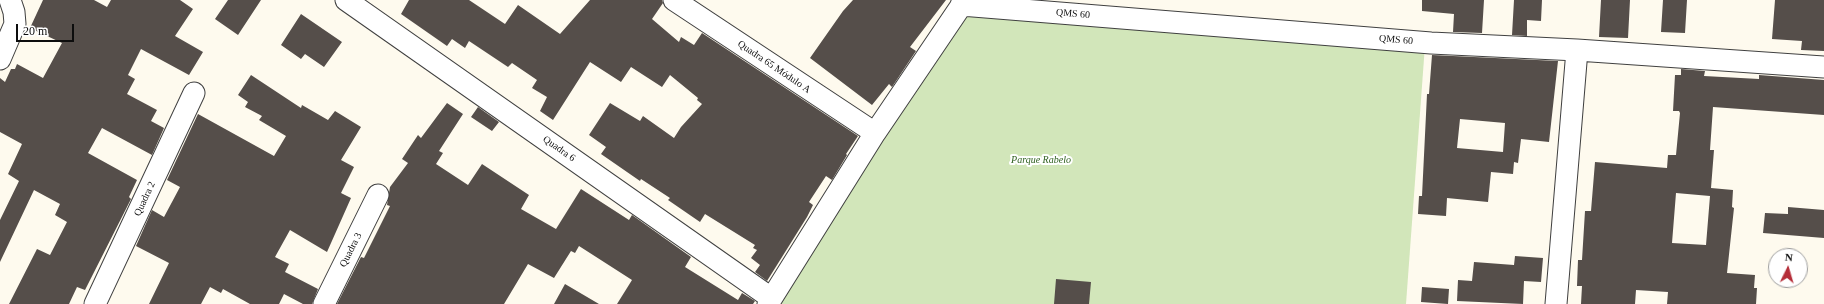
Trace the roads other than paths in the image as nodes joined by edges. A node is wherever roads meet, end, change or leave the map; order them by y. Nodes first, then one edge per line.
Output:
1 (10, 0) edge
2 (346, 0) edge
3 (674, 0) edge
4 (963, 3) edge
5 (1577, 50) junction
6 (0, 59) edge
7 (1824, 67) edge
8 (194, 93) dead end
9 (875, 133) junction
10 (378, 195) dead end
11 (770, 301) edge
12 (95, 304) edge
13 (324, 304) edge
14 (1556, 304) edge

1 - 6 street
2 - 11 street, Quadra 6
3 - 9 street, Quadra 65 Módulo A
4 - 5 street, QMS 60
4 - 9 street
5 - 7 street, QMS 60
5 - 14 street
8 - 12 street, Quadra 2
9 - 11 street
10 - 13 street, Quadra 3

